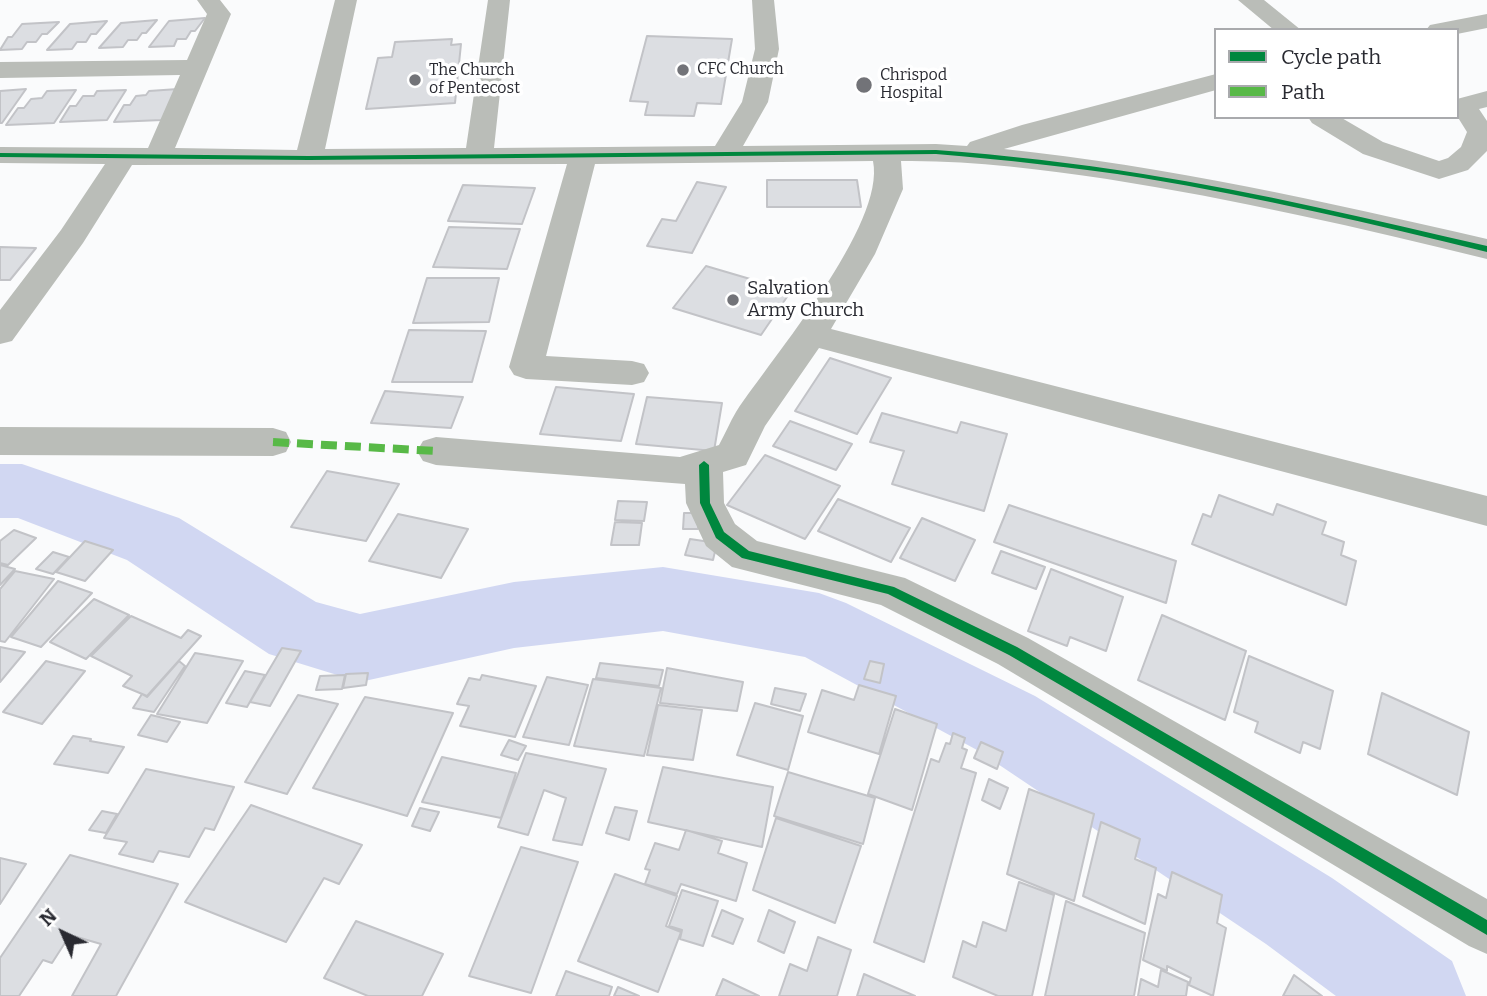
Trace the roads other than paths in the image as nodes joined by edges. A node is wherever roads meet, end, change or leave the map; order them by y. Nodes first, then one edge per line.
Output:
1 (208, 0) edge
2 (345, 0) edge
3 (499, 0) edge
4 (763, 0) edge
5 (1249, 0) edge
6 (1487, 21) edge
7 (1286, 28) edge
8 (1449, 28) edge
9 (196, 68) junction
10 (0, 70) edge
11 (1214, 83) edge
12 (1487, 99) edge
13 (1324, 119) edge
14 (724, 154) junction
15 (886, 154) junction
16 (962, 154) junction
17 (10, 155) edge
18 (583, 155) junction
19 (124, 156) junction
20 (479, 156) junction
21 (158, 157) junction
22 (309, 158) junction
23 (0, 176) edge
24 (1487, 249) edge
25 (0, 333) edge
26 (811, 335) junction
27 (632, 373) dead end
28 (0, 441) edge
29 (273, 442) dead end
30 (436, 451) dead end
31 (704, 465) junction
32 (1487, 511) edge
33 (1487, 928) edge

1 - 9 street
2 - 22 street
3 - 20 street
4 - 14 street
5 - 7 street
6 - 8 street
9 - 10 street
9 - 21 street
11 - 16 street
12 - 13 street
14 - 15 street
14 - 18 street
15 - 16 street
15 - 26 street
16 - 24 street
17 - 19 street
17 - 23 street
18 - 20 street
18 - 27 street
19 - 21 street
19 - 25 street
20 - 22 street
21 - 22 street
26 - 31 street
26 - 32 street
28 - 29 street
30 - 31 street
31 - 33 street

